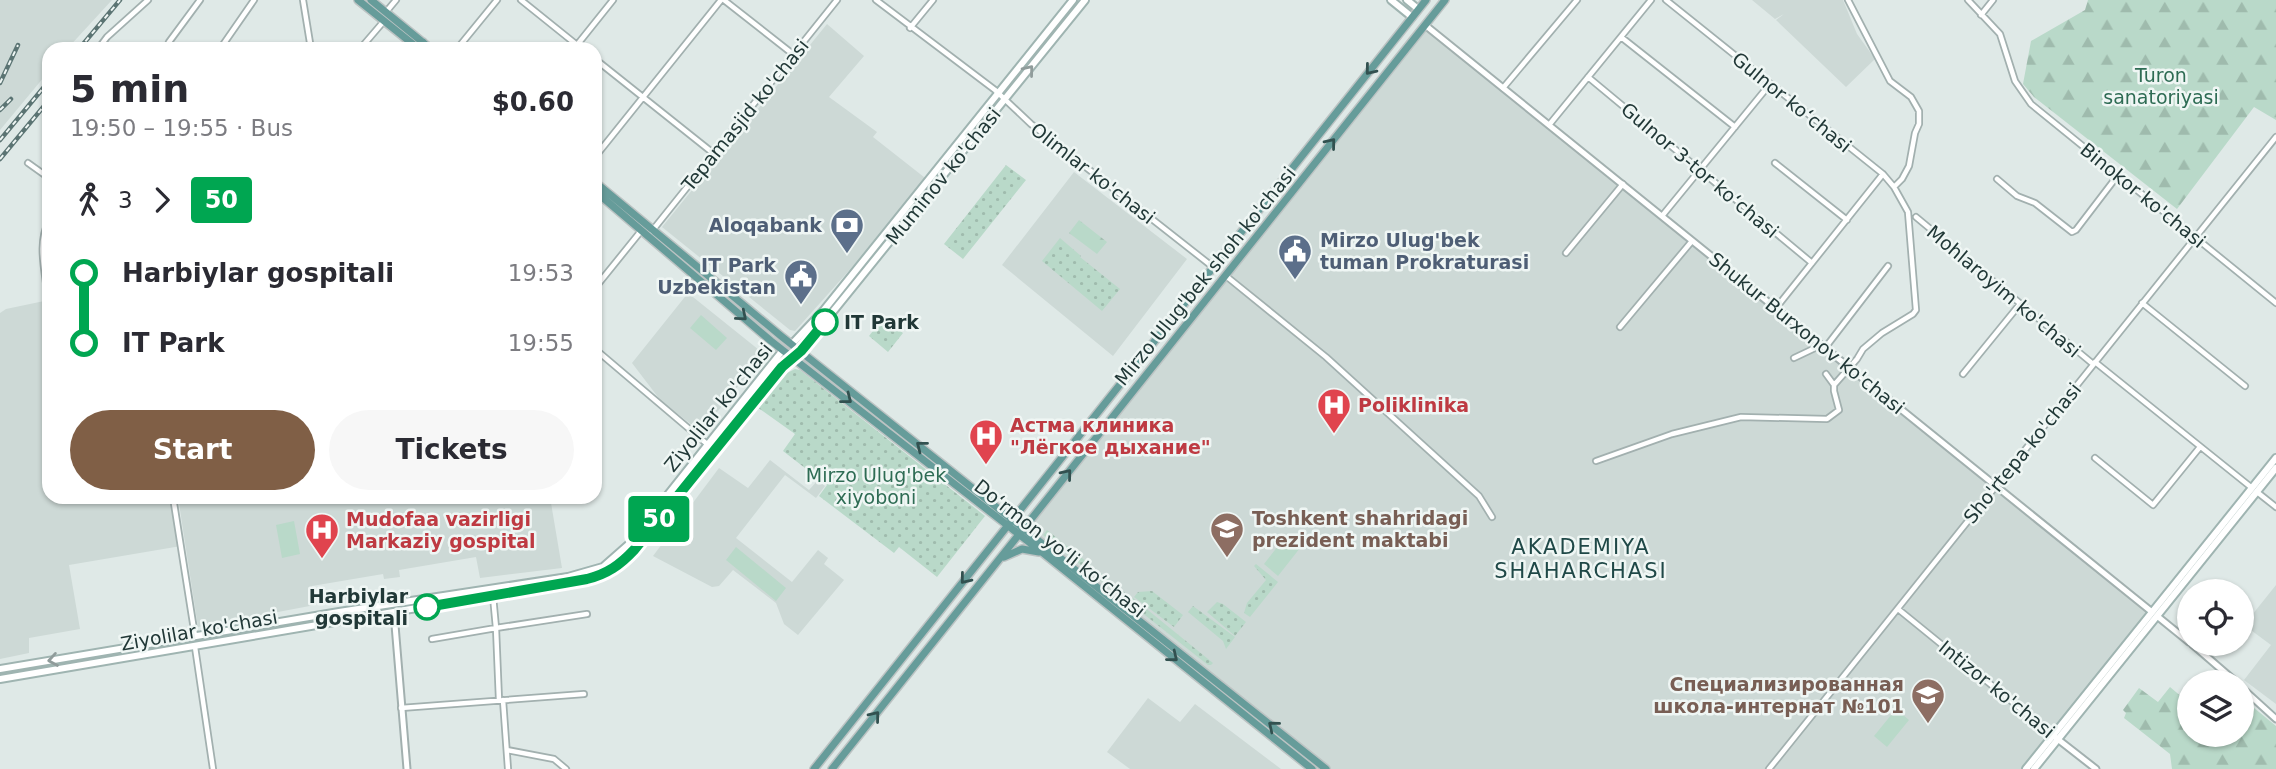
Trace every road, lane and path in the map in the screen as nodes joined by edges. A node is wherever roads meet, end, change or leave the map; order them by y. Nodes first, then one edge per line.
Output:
1 (148, 0) edge
2 (200, 0) edge
3 (254, 0) edge
4 (303, 0) edge
5 (358, 0) edge
6 (371, 0) edge
7 (396, 0) edge
8 (497, 0) edge
9 (521, 0) edge
10 (612, 0) edge
11 (723, 0) edge
12 (837, 0) edge
13 (876, 0) edge
14 (933, 0) edge
15 (1073, 0) edge
16 (1085, 0) edge
17 (1391, 0) edge
18 (1407, 0) edge
19 (1426, 0) edge
20 (1445, 0) edge
21 (1577, 0) edge
22 (1651, 0) edge
23 (1666, 0) edge
24 (1848, 0) edge
25 (1968, 0) edge
26 (1993, 0) edge
27 (1418, 9) junction
28 (1981, 15) junction
29 (386, 16) junction
30 (1412, 17) junction
31 (1425, 25) junction
32 (910, 28) junction
33 (1621, 37) junction
34 (103, 42) edge
35 (169, 42) edge
36 (225, 42) edge
37 (310, 42) edge
38 (366, 42) edge
39 (416, 42) edge
40 (463, 42) edge
41 (573, 42) edge
42 (583, 42) edge
43 (794, 55) junction
44 (602, 65) edge
45 (1588, 77) junction
46 (1770, 84) junction
47 (1503, 88) junction
48 (998, 94) junction
49 (644, 98) junction
50 (1005, 100) junction
51 (1549, 125) junction
52 (1735, 127) junction
53 (2276, 137) edge
54 (602, 149) edge
55 (713, 153) junction
56 (28, 163) dead end
57 (1775, 163) dead end
58 (1700, 169) junction
59 (42, 173) edge
60 (1883, 174) junction
61 (2118, 175) junction
62 (1997, 179) dead end
63 (1623, 184) junction
64 (1894, 187) junction
65 (602, 188) edge
66 (602, 197) edge
67 (1265, 202) junction
68 (1276, 211) junction
69 (1662, 216) junction
70 (1916, 217) dead end
71 (1847, 220) junction
72 (641, 230) junction
73 (652, 231) junction
74 (2195, 237) junction
75 (1692, 241) junction
76 (1566, 253) dead end
77 (1812, 263) junction
78 (1888, 266) dead end
79 (1213, 267) junction
80 (1225, 275) junction
81 (602, 279) edge
82 (2142, 303) junction
83 (2276, 303) edge
84 (2020, 304) junction
85 (1776, 308) junction
86 (1620, 327) dead end
87 (1162, 331) junction
88 (1174, 340) junction
89 (1819, 343) junction
90 (792, 344) junction
91 (1825, 348) junction
92 (783, 350) junction
93 (801, 351) junction
94 (602, 355) edge
95 (793, 357) junction
96 (1794, 358) dead end
97 (2094, 363) junction
98 (1849, 368) junction
99 (1826, 373) dead end
100 (1963, 374) dead end
101 (1834, 385) junction
102 (2245, 386) dead end
103 (707, 444) junction
104 (2200, 447) junction
105 (2095, 458) dead end
106 (2276, 458) edge
107 (1596, 461) dead end
108 (2276, 468) edge
109 (1995, 485) junction
110 (2255, 490) junction
111 (174, 504) edge
112 (2276, 507) edge
113 (1492, 517) dead end
114 (1013, 519) junction
115 (1007, 526) junction
116 (1025, 527) junction
117 (1019, 534) junction
118 (1043, 553) junction
119 (998, 560) junction
120 (472, 591) junction
121 (494, 596) junction
122 (473, 600) junction
123 (392, 604) junction
124 (1898, 609) junction
125 (394, 613) junction
126 (587, 614) dead end
127 (2155, 614) junction
128 (496, 628) junction
129 (238, 629) junction
130 (2177, 632) edge
131 (195, 636) junction
132 (240, 639) junction
133 (432, 639) dead end
134 (195, 647) junction
135 (82, 654) junction
136 (2206, 656) edge
137 (84, 665) junction
138 (0, 669) edge
139 (2222, 670) edge
140 (0, 679) edge
141 (584, 694) dead end
142 (2254, 699) edge
143 (501, 700) junction
144 (401, 708) junction
145 (2276, 719) edge
146 (2055, 737) junction
147 (507, 751) junction
148 (213, 769) edge
149 (407, 769) edge
150 (508, 769) edge
151 (566, 769) edge
152 (814, 769) edge
153 (832, 769) edge
154 (1312, 769) edge
155 (1326, 769) edge
156 (1769, 769) edge
157 (2026, 769) edge
158 (2034, 769) edge
159 (2096, 769) edge

1 - 34 street
2 - 35 street
3 - 36 street
4 - 37 street
5 - 29 main road
6 - 29 main road
7 - 29 street
8 - 40 street
9 - 41 street
10 - 42 street
11 - 43 street
11 - 49 street
12 - 43 street, Tepamasjid ko'chasi
13 - 32 street, Olimlar ko'chasi
14 - 32 street
15 - 48 main road, Muminov ko'chasi
50 -> 16 main road, Muminov ko'chasi
17 - 30 main road
18 - 27 main road
19 - 27 main road, Mirzo Ulug'bek shoh ko'chasi
20 - 31 main road, Mirzo Ulug'bek shoh ko'chasi
21 - 47 street
22 - 33 street
23 - 46 street, Gulnor koʻchasi
24 - 64 street
25 - 28 street
26 - 28 street
27 - 30 main road, Mirzo Ulug'bek shoh ko'chasi
27 - 31 main road
28 - 61 street, Binokor ko'chasi
29 - 38 street
29 - 39 main road
30 - 31 main road
30 -> 67 main road, Mirzo Ulug'bek shoh ko'chasi
31 - 47 street, Shukur Burxonov ko'chasi
68 -> 31 main road, Mirzo Ulug'bek shoh ko'chasi
32 - 48 street, Olimlar ko'chasi
33 - 45 street
33 - 52 street
43 - 55 street, Tepamasjid ko'chasi
44 - 49 street
45 - 51 street
45 - 58 street, Gulnor 3-tor koʻchasi
46 - 52 street
46 - 60 street, Gulnor koʻchasi
47 - 51 street, Shukur Burxonov ko'chasi
48 - 50 street, Olimlar ko'chasi
48 - 90 main road, Muminov ko'chasi
49 - 54 street
49 - 55 street
50 - 79 street, Olimlar ko'chasi
50 - 93 main road, Muminov ko'chasi
51 - 63 street, Shukur Burxonov ko'chasi
52 - 58 street
53 - 74 street, Sho'rtepa ko'chasi
55 - 73 street, Tepamasjid ko'chasi
56 - 59 street
57 - 71 street
58 - 69 street
58 - 77 street, Gulnor 3-tor koʻchasi
60 - 64 street, Gulnor koʻchasi
60 - 71 street
61 - 62 street
61 - 74 street, Binokor ko'chasi
63 - 69 street, Shukur Burxonov ko'chasi
63 - 76 street
64 - 98 street, Gulnor koʻchasi
65 - 73 main road, Do‘rmon yo‘li ko‘chasi
66 - 72 main road, Do‘rmon yo‘li ko‘chasi
67 - 68 main road
67 - 79 main road, Mirzo Ulug'bek shoh ko'chasi
68 - 80 main road, Mirzo Ulug'bek shoh ko'chasi
69 - 75 street, Shukur Burxonov ko'chasi
70 - 84 street, Mohlaroyim ko'chasi
71 - 77 street
72 - 81 street
72 -> 92 main road, Do‘rmon yo‘li ko‘chasi
73 - 90 main road, Do‘rmon yo‘li ko‘chasi
74 - 82 street, Sho'rtepa ko'chasi
74 - 83 street, Binokor ko'chasi
75 - 85 street, Shukur Burxonov ko'chasi
75 - 86 street
77 - 85 street
78 - 91 street
79 - 87 main road, Mirzo Ulug'bek shoh ko'chasi
80 - 88 main road, Mirzo Ulug'bek shoh ko'chasi
80 - 113 street
82 - 97 street, Sho'rtepa ko'chasi
82 - 102 street
84 - 97 street, Mohlaroyim ko'chasi
84 - 100 street
85 - 89 street, Shukur Burxonov ko'chasi
87 - 88 main road
87 - 114 main road, Mirzo Ulug'bek shoh ko'chasi
116 -> 88 main road, Mirzo Ulug'bek shoh ko'chasi
89 - 91 street, Shukur Burxonov ko'chasi
89 - 96 street
90 - 92 main road, Ziyolilar ko'chasi
90 - 93 main road, Do‘rmon yo‘li ko‘chasi
91 - 98 street, Shukur Burxonov ko'chasi
92 - 95 main road, Do‘rmon yo‘li ko‘chasi
92 - 103 main road, Ziyolilar ko'chasi
93 - 95 main road, Ziyolilar ko'chasi
114 -> 93 main road, Do‘rmon yo‘li ko‘chasi
94 - 103 street
95 -> 115 main road, Do‘rmon yo‘li ko‘chasi
95 - 121 main road, Ziyolilar ko'chasi
97 - 104 street, Mohlaroyim ko'chasi
97 - 109 street, Sho'rtepa ko'chasi
98 - 101 street
98 - 109 street, Shukur Burxonov ko'chasi
99 - 101 street
101 - 107 street
103 - 120 main road, Ziyolilar ko'chasi
104 - 105 street
104 - 110 street, Mohlaroyim ko'chasi
106 - 110 main road
108 - 110 main road
109 - 124 street, Sho'rtepa ko'chasi
109 - 127 street, Shukur Burxonov ko'chasi
110 - 112 street, Mohlaroyim ko'chasi
110 - 127 main road
111 - 131 street
114 - 115 main road, Mirzo Ulug'bek shoh ko'chasi
114 - 116 main road, Do‘rmon yo‘li ko‘chasi
115 - 117 main road, Do‘rmon yo‘li ko‘chasi
115 -> 152 main road, Mirzo Ulug'bek shoh ko'chasi
116 - 117 main road, Mirzo Ulug'bek shoh ko'chasi
155 -> 116 main road, Do‘rmon yo‘li ko‘chasi
117 - 118 main road, Do‘rmon yo‘li ko‘chasi
117 - 119 main road, Mirzo Ulug'bek shoh ko'chasi
118 - 119 main road
118 -> 154 main road, Do‘rmon yo‘li ko‘chasi
153 -> 119 main road, Mirzo Ulug'bek shoh ko'chasi
120 - 122 main road
120 - 123 main road, Ziyolilar ko'chasi
121 - 122 main road, Ziyolilar ko'chasi
121 - 128 street
122 - 125 main road, Ziyolilar ko'chasi
123 - 125 street
123 - 129 main road, Ziyolilar ko'chasi
124 - 146 street, Intizor ko'chasi
124 - 156 street, Sho'rtepa ko'chasi
125 - 132 main road, Ziyolilar ko'chasi
125 - 144 street
126 - 128 street
127 - 130 street, Shukur Burxonov ko'chasi
127 - 146 main road
128 - 133 street
128 - 143 street
129 - 131 main road, Ziyolilar ko'chasi
129 - 132 main road
131 - 135 main road, Ziyolilar ko'chasi
132 - 134 main road, Ziyolilar ko'chasi
134 - 137 main road, Ziyolilar ko'chasi
134 - 148 street
135 - 137 main road
135 -> 138 main road, Ziyolilar ko'chasi
136 - 139 street, Shukur Burxonov ko'chasi
137 - 140 main road, Ziyolilar ko'chasi
141 - 143 street
142 - 145 street
143 - 144 street
143 - 147 street
144 - 149 street
146 - 157 main road
146 - 158 main road
146 - 159 street, Intizor ko'chasi
147 - 150 street
147 - 151 street

